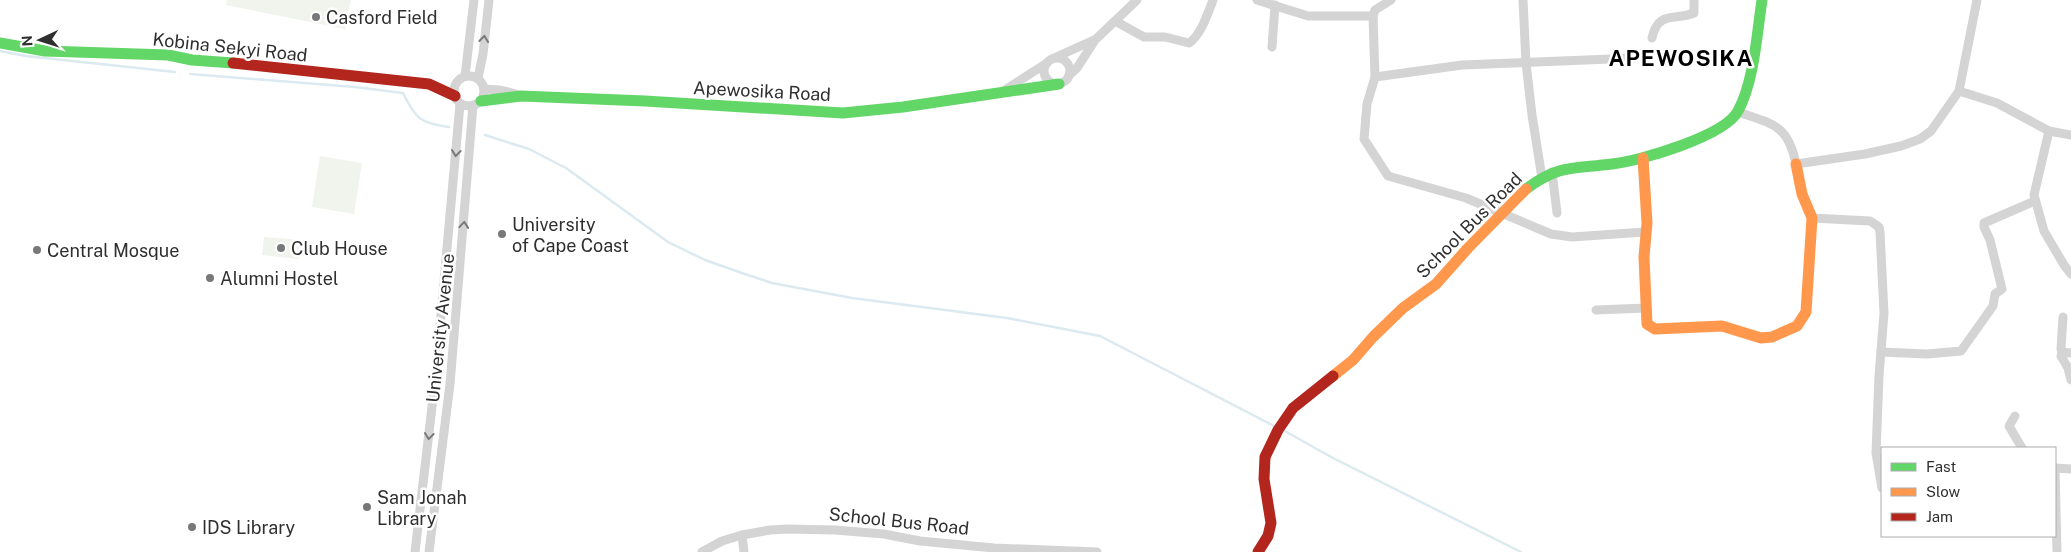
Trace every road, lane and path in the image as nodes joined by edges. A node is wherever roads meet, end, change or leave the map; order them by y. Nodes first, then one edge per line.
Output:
1 (474, 0) edge
2 (489, 0) edge
3 (1136, 0) edge
4 (1214, 0) edge
5 (1257, 0) edge
6 (1391, 0) edge
7 (1523, 0) edge
8 (1694, 0) edge
9 (1762, 0) edge
10 (1977, 0) edge
11 (1275, 5) junction
12 (1373, 16) junction
13 (1115, 21) junction
14 (1652, 38) dead end
15 (1095, 40) junction
16 (0, 43) edge
17 (1272, 47) dead end
18 (1634, 58) dead end
19 (1050, 61) junction
20 (1526, 63) junction
21 (1069, 75) junction
22 (465, 76) junction
23 (1375, 77) junction
24 (478, 78) junction
25 (429, 84) junction
26 (455, 84) junction
27 (1059, 84) junction
28 (484, 89) junction
29 (1959, 91) junction
30 (1000, 92) junction
31 (521, 96) junction
32 (457, 100) junction
33 (477, 103) junction
34 (1738, 112) junction
35 (2049, 131) junction
36 (2071, 135) edge
37 (1643, 158) junction
38 (1796, 164) junction
39 (1552, 172) junction
40 (1542, 178) junction
41 (2035, 201) junction
42 (1557, 213) dead end
43 (1503, 214) junction
44 (1812, 218) junction
45 (1645, 232) junction
46 (2071, 274) edge
47 (1646, 308) junction
48 (1596, 310) dead end
49 (2063, 317) dead end
50 (1881, 352) junction
51 (2067, 353) edge
52 (2071, 380) edge
53 (2015, 416) dead end
54 (2021, 447) edge
55 (2056, 468) edge
56 (2071, 469) edge
57 (1881, 482) edge
58 (2056, 532) edge
59 (742, 535) junction
60 (1013, 550) edge
61 (415, 552) edge
62 (429, 552) edge
63 (702, 552) edge
64 (744, 552) edge
65 (1097, 552) edge
66 (1258, 552) edge
67 (2057, 552) edge

1 - 22 street
24 -> 2 street
3 - 13 street, Apewosika Road
4 - 13 street
5 - 11 street
6 - 12 street
7 - 20 street
8 - 14 street
9 - 34 street, School Bus Road
10 - 29 street
11 - 12 street
11 - 17 street
12 - 23 street
13 - 15 street, Apewosika Road
15 - 19 street, Apewosika Road
15 - 21 street, Apewosika Road
16 - 25 street, Kobina Sekyi Road
18 - 20 street
19 - 21 street
19 - 27 street
19 - 30 street, Apewosika Road
20 - 23 street
20 - 40 street
21 - 27 street
22 - 24 street
22 - 26 street
23 - 43 street
24 - 28 street
25 - 26 street
25 - 32 street, Kobina Sekyi Road
26 - 32 street
27 - 30 street, Apewosika Road
28 - 31 street
28 - 33 street
29 - 35 street
29 - 38 street
30 - 31 street, Apewosika Road
31 - 33 street, Apewosika Road
32 - 33 street
32 -> 61 street, University Avenue
62 -> 33 street, University Avenue
34 - 37 street, School Bus Road
34 - 38 street
35 - 36 street
35 - 41 street
37 - 39 street, School Bus Road
37 - 45 street
38 - 44 street
39 - 40 street, School Bus Road
39 - 42 street
40 - 43 street, School Bus Road
41 - 46 street
41 - 50 street
43 - 45 street
43 - 66 street, School Bus Road
44 - 47 street
44 - 50 street
45 - 47 street
47 - 48 street
49 - 51 street
50 - 57 street
51 - 52 street
53 - 54 street
55 - 56 street
58 - 67 street
59 - 60 street, School Bus Road
59 - 63 street, School Bus Road
59 - 64 street
60 - 65 street, School Bus Road

